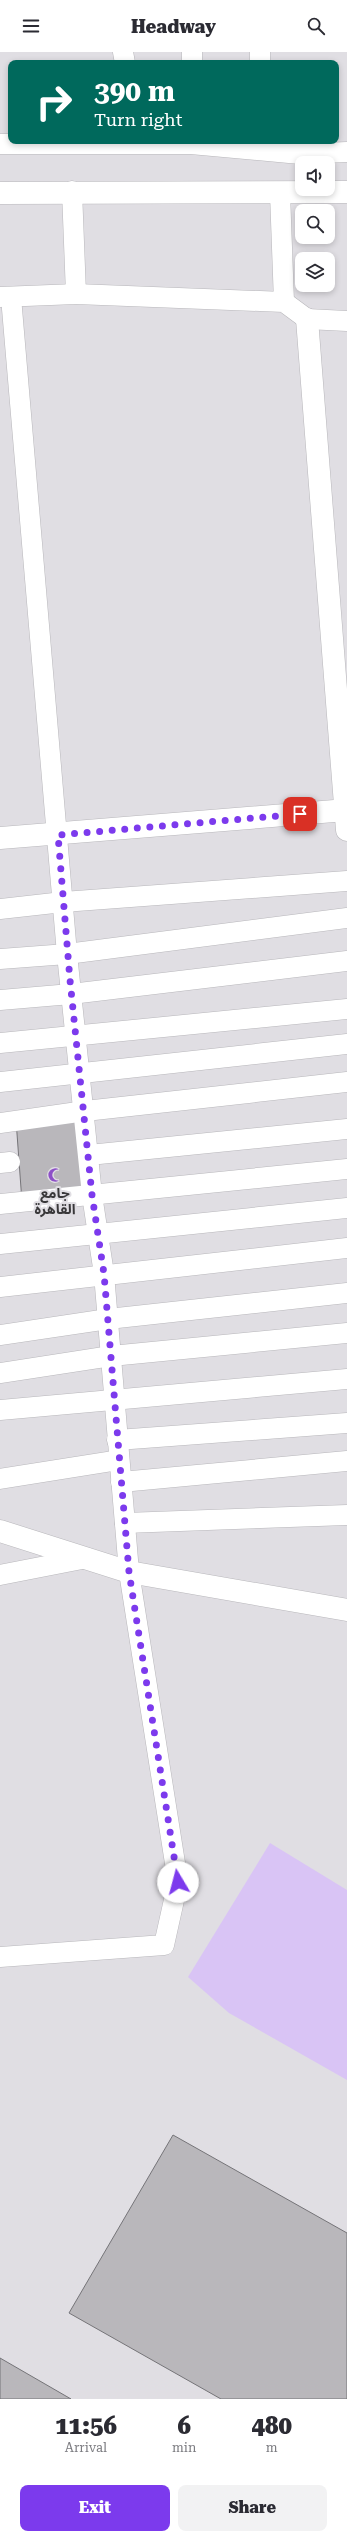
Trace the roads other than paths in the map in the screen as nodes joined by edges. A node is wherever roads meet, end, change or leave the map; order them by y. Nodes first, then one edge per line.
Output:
1 (201, 144) edge
2 (347, 152) edge
3 (72, 191) junction
4 (347, 192) edge
5 (0, 193) edge
6 (280, 193) junction
7 (76, 294) junction
8 (5, 297) edge
9 (284, 302) junction
10 (307, 319) junction
11 (347, 321) edge
12 (8, 358) edge
13 (346, 817) edge
14 (58, 835) junction
15 (0, 838) edge
16 (347, 881) edge
17 (63, 902) junction
18 (0, 909) edge
19 (347, 918) edge
20 (67, 954) junction
21 (0, 959) edge
22 (347, 961) edge
23 (71, 994) junction
24 (0, 1000) edge
25 (347, 1009) edge
26 (76, 1036) junction
27 (0, 1043) edge
28 (347, 1044) edge
29 (80, 1073) junction
30 (0, 1082) edge
31 (347, 1082) edge
32 (85, 1110) junction
33 (0, 1122) edge
34 (347, 1129) edge
35 (89, 1155) junction
36 (347, 1169) edge
37 (92, 1195) junction
38 (0, 1204) edge
39 (347, 1208) edge
40 (98, 1234) junction
41 (0, 1244) edge
42 (347, 1248) edge
43 (104, 1274) junction
44 (0, 1287) edge
45 (347, 1293) edge
46 (108, 1319) junction
47 (347, 1333) edge
48 (0, 1335) edge
49 (111, 1356) junction
50 (0, 1373) edge
51 (347, 1379) edge
52 (114, 1398) junction
53 (0, 1410) edge
54 (347, 1423) edge
55 (117, 1440) junction
56 (119, 1460) junction
57 (347, 1461) edge
58 (0, 1480) edge
59 (121, 1482) junction
60 (347, 1515) edge
61 (125, 1523) junction
62 (0, 1531) edge
63 (87, 1558) junction
64 (129, 1572) junction
65 (0, 1575) edge
66 (347, 1610) edge
67 (0, 1957) edge

1 - 2 street
3 - 5 street
3 - 6 street
3 - 7 street
4 - 6 street
6 - 9 street
7 - 8 street
7 - 9 street
8 - 12 street
9 - 10 street
10 - 11 street
10 - 13 street
12 - 14 street
13 - 14 street
14 - 15 street
14 - 17 street
16 - 17 street
17 - 18 street
17 - 20 street
19 - 20 street
20 - 21 street
20 - 23 street
22 - 23 street
23 - 24 street
23 - 26 street
25 - 26 street
26 - 27 street
26 - 29 street
28 - 29 street
29 - 30 street
29 - 32 street
31 - 32 street
32 - 33 street
32 - 35 street
34 - 35 street
35 - 37 street
36 - 37 street
37 - 38 street
37 - 40 street
39 - 40 street
40 - 41 street
40 - 43 street
42 - 43 street
43 - 44 street
43 - 46 street
45 - 46 street
46 - 48 street
46 - 49 street
47 - 49 street
49 - 50 street
49 - 52 street
51 - 52 street
52 - 53 street
52 - 55 street
54 - 55 street
55 - 56 street
56 - 58 street
56 - 59 street
57 - 59 street
59 - 61 street
60 - 61 street
61 - 64 street
62 - 63 street
63 - 64 street
63 - 65 street
64 - 66 street
64 - 67 street

